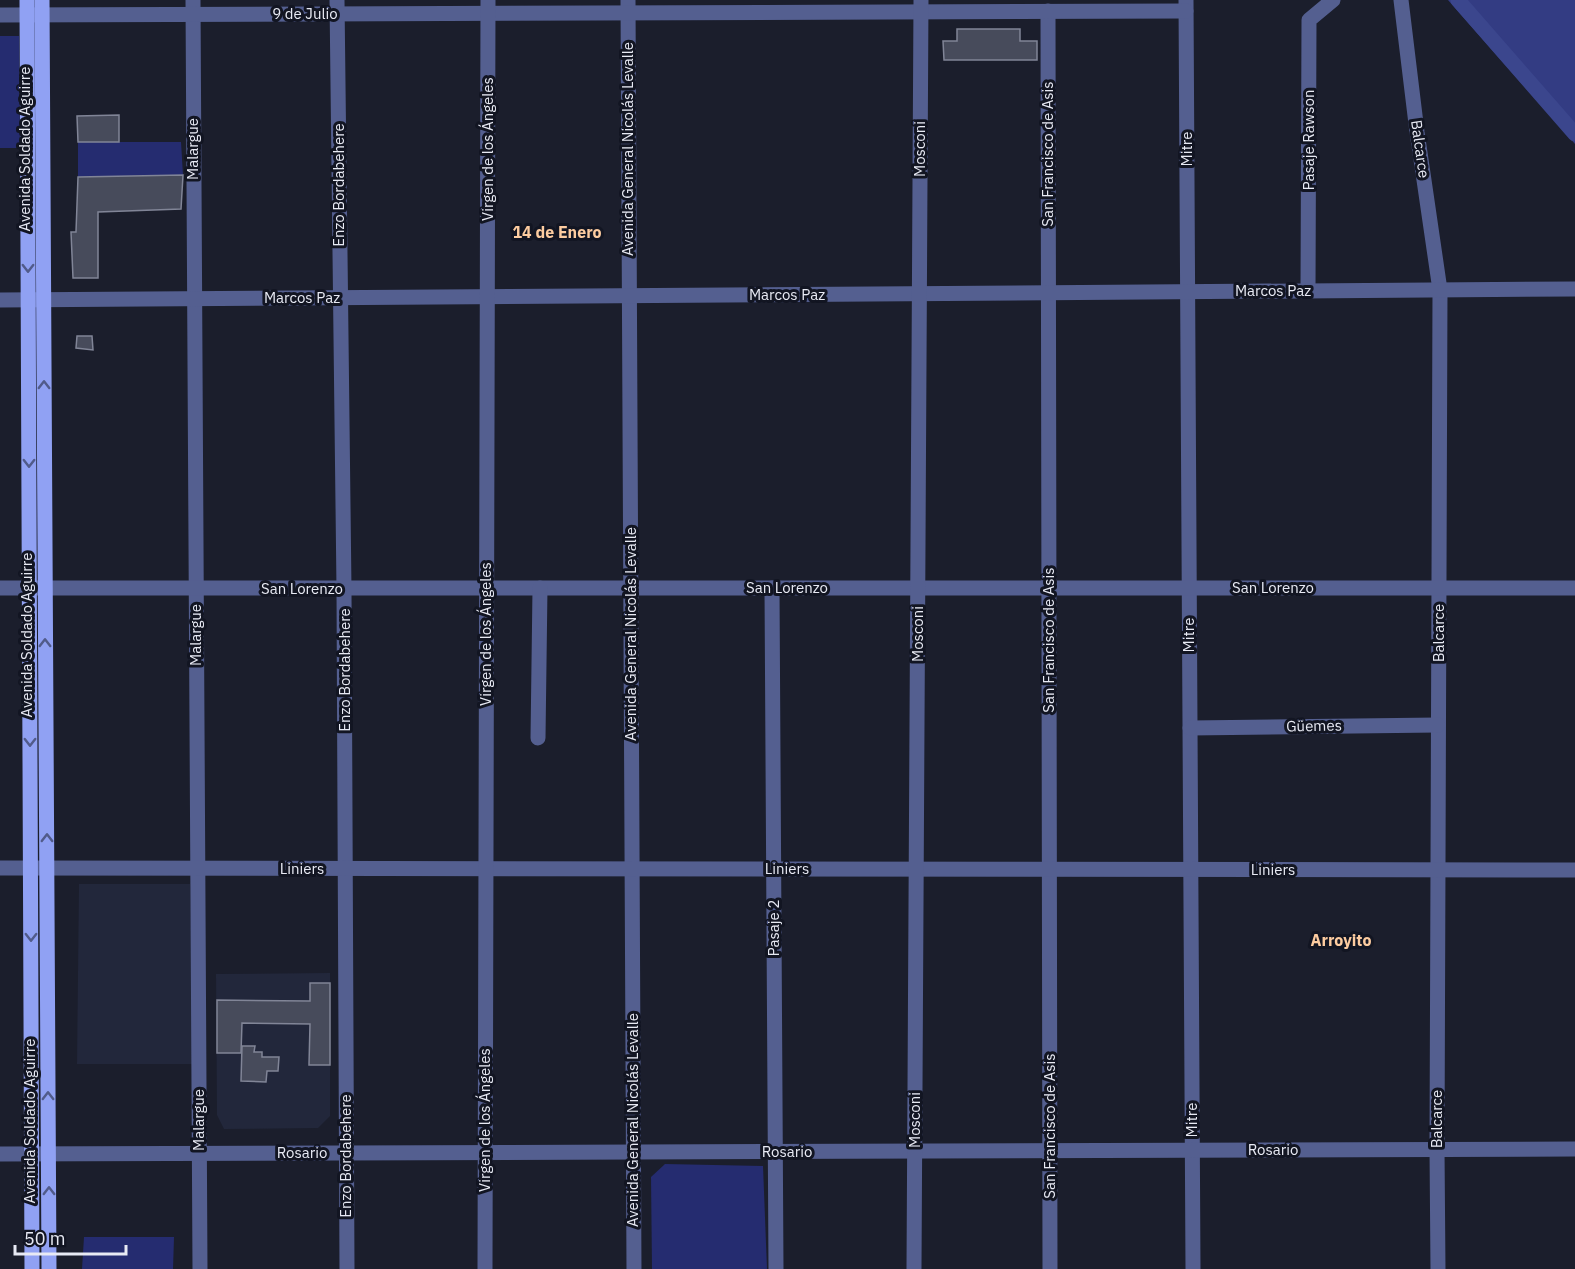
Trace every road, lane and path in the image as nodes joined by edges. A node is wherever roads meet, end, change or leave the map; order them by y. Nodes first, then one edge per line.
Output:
1 (1333, 0) edge
2 (1401, 0) edge
3 (1186, 5) edge
4 (628, 6) edge
5 (921, 6) edge
6 (34, 7) edge
7 (193, 7) edge
8 (338, 7) edge
9 (488, 7) edge
10 (1048, 11) junction
11 (0, 15) edge
12 (1575, 289) edge
13 (1440, 290) junction
14 (1308, 291) junction
15 (1187, 292) junction
16 (1048, 293) junction
17 (920, 294) junction
18 (629, 296) junction
19 (487, 297) junction
20 (340, 298) junction
21 (194, 299) junction
22 (0, 300) edge
23 (28, 300) junction
24 (44, 300) junction
25 (29, 587) junction
26 (45, 587) junction
27 (0, 588) edge
28 (196, 588) junction
29 (486, 588) junction
30 (540, 588) junction
31 (631, 588) junction
32 (772, 588) junction
33 (918, 588) junction
34 (1049, 588) junction
35 (1189, 588) junction
36 (1439, 588) junction
37 (1575, 588) edge
38 (345, 589) junction
39 (1438, 725) junction
40 (1190, 728) junction
41 (538, 738) dead end
42 (0, 868) edge
43 (30, 868) junction
44 (47, 869) junction
45 (197, 869) junction
46 (345, 869) junction
47 (486, 869) junction
48 (632, 869) junction
49 (773, 869) junction
50 (916, 870) junction
51 (1050, 870) junction
52 (1191, 870) junction
53 (1438, 870) junction
54 (1575, 870) edge
55 (1437, 1149) junction
56 (1575, 1149) edge
57 (1050, 1150) junction
58 (1193, 1150) junction
59 (915, 1151) junction
60 (633, 1152) junction
61 (775, 1152) junction
62 (346, 1153) junction
63 (485, 1153) junction
64 (0, 1154) edge
65 (32, 1154) junction
66 (48, 1154) junction
67 (199, 1154) junction
68 (32, 1269) edge
69 (49, 1269) edge
70 (200, 1269) edge
71 (347, 1269) edge
72 (485, 1269) edge
73 (634, 1269) edge
74 (776, 1269) edge
75 (914, 1269) edge
76 (1050, 1269) edge
77 (1193, 1269) edge
78 (1438, 1269) edge

1 - 14 street, Pasaje Rawson
2 - 13 street, Balcarce
3 - 10 street, 9 de Julio
3 - 15 street, Mitre
4 - 5 street, 9 de Julio
4 - 9 street, 9 de Julio
4 - 18 street, Avenida General Nicolás Levalle
5 - 10 street, 9 de Julio
5 - 17 street, Mosconi
6 - 7 street, 9 de Julio
6 - 11 street, 9 de Julio
6 -> 23 main road, Avenida Soldado Aguirre
6 - 24 main road, Avenida Soldado Aguirre
7 - 8 street, 9 de Julio
7 - 21 street, Malargue
8 - 9 street, 9 de Julio
8 - 20 street, Enzo Bordabehere
9 - 19 street, Virgen de los Ángeles
10 - 16 street, San Francisco de Asis
12 - 13 street, Marcos Paz
13 - 14 street, Marcos Paz
13 - 36 street, Balcarce
14 - 15 street, Marcos Paz
15 - 16 street, Marcos Paz
15 - 35 street, Mitre
16 - 17 street, Marcos Paz
16 - 34 street, San Francisco de Asis
17 - 18 street, Marcos Paz
17 - 33 street, Mosconi
18 - 19 street, Marcos Paz
18 - 31 street, Avenida General Nicolás Levalle
19 - 20 street, Marcos Paz
19 - 29 street, Virgen de los Ángeles
20 - 21 street, Marcos Paz
20 - 38 street, Enzo Bordabehere
21 - 24 street, Marcos Paz
21 - 28 street, Malargue
22 - 23 street, Marcos Paz
23 - 24 street, Marcos Paz
23 -> 25 main road, Avenida Soldado Aguirre
26 -> 24 main road, Avenida Soldado Aguirre
25 - 26 street, San Lorenzo
25 - 27 street, San Lorenzo
25 -> 43 main road, Avenida Soldado Aguirre
26 - 28 street, San Lorenzo
44 -> 26 main road, Avenida Soldado Aguirre
28 - 38 street, San Lorenzo
28 - 45 street, Malargue
29 - 30 street, San Lorenzo
29 - 38 street, San Lorenzo
29 - 47 street, Virgen de los Ángeles
30 - 31 street, San Lorenzo
30 - 41 street
31 - 32 street, San Lorenzo
31 - 48 street, Avenida General Nicolás Levalle
32 - 33 street, San Lorenzo
32 - 49 street, Pasaje 2
33 - 34 street, San Lorenzo
33 - 50 street, Mosconi
34 - 35 street, San Lorenzo
34 - 51 street, San Francisco de Asis
35 - 36 street, San Lorenzo
35 - 40 street, Mitre
36 - 37 street, San Lorenzo
36 - 39 street, Balcarce
38 - 46 street, Enzo Bordabehere
39 - 40 street, Güemes
39 - 53 street, Balcarce
40 - 52 street, Mitre
42 - 43 street, Liniers
43 - 44 street, Liniers
43 -> 65 main road, Avenida Soldado Aguirre
44 - 45 street, Liniers
66 -> 44 main road, Avenida Soldado Aguirre
45 - 46 street, Liniers
45 - 67 street, Malargue
46 - 47 street, Liniers
46 - 62 street, Enzo Bordabehere
47 - 48 street, Liniers
47 - 63 street, Virgen de los Ángeles
48 - 49 street, Liniers
48 - 60 street, Avenida General Nicolás Levalle
49 - 50 street, Liniers
49 - 61 street, Pasaje 2
50 - 51 street, Liniers
50 - 59 street, Mosconi
51 - 52 street, Liniers
51 - 57 street, San Francisco de Asis
52 - 53 street, Liniers
52 - 58 street, Mitre
53 - 54 street, Liniers
53 - 55 street, Balcarce
55 - 56 street, Rosario
55 - 58 street, Rosario
55 - 78 street, Balcarce
57 - 58 street, Rosario
57 - 59 street, Rosario
57 - 76 street, San Francisco de Asis
58 - 77 street, Mitre
59 - 61 street, Rosario
59 - 75 street, Mosconi
60 - 61 street, Rosario
60 - 63 street, Rosario
60 - 73 street, Avenida General Nicolás Levalle
61 - 74 street, Pasaje 2
62 - 63 street, Rosario
62 - 67 street, Rosario
62 - 71 street, Enzo Bordabehere
63 - 72 street, Virgen de los Ángeles
64 - 65 street, Rosario
65 - 66 street, Rosario
65 - 68 main road, Avenida Soldado Aguirre
66 - 67 street, Rosario
69 -> 66 main road, Avenida Soldado Aguirre
67 - 70 street, Malargue

